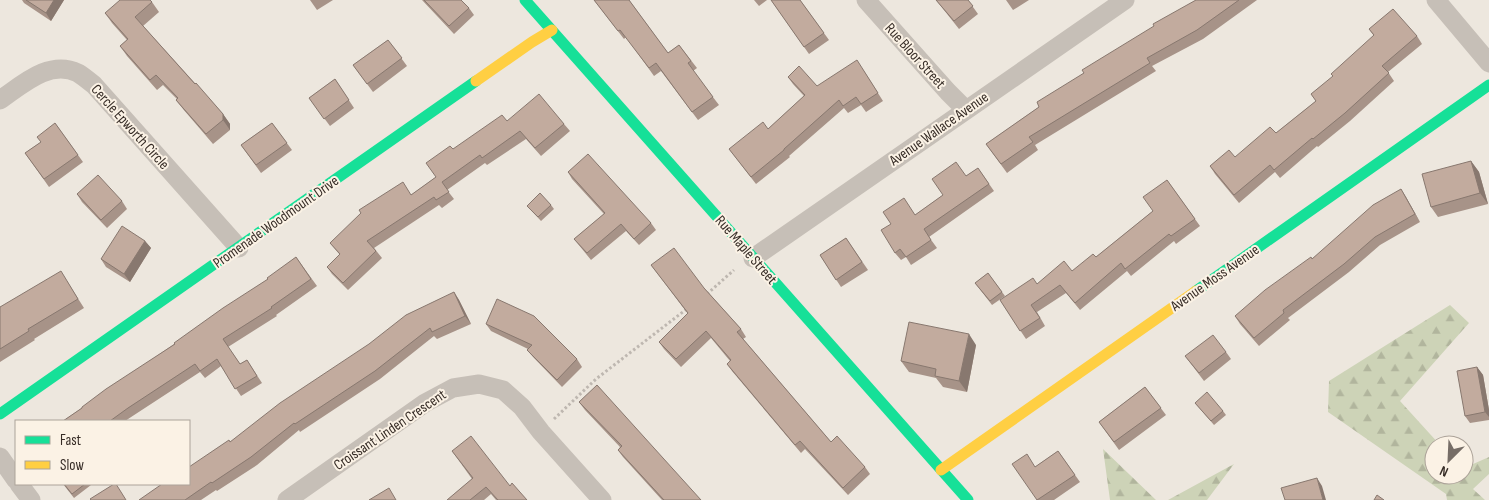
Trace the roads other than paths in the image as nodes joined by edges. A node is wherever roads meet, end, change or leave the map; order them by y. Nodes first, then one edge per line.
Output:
1 (525, 0) edge
2 (866, 0) edge
3 (1124, 0) edge
4 (1436, 0) edge
5 (552, 30) junction
6 (1489, 63) edge
7 (1489, 85) edge
8 (0, 100) edge
9 (966, 110) junction
10 (239, 248) junction
11 (753, 258) junction
12 (0, 414) edge
13 (0, 457) edge
14 (941, 470) junction
15 (15, 479) edge
16 (20, 485) edge
17 (31, 500) edge
18 (287, 500) edge
19 (602, 500) edge
20 (968, 500) edge

1 - 5 street, Rue Maple Street
2 - 9 street, Rue Bloor Street
3 - 9 street, Avenue Wallace Avenue
4 - 6 street
5 - 10 street, Promenade Woodmount Drive
5 - 11 street, Rue Maple Street
7 - 14 street, Avenue Moss Avenue
8 - 10 street, Cercle Epworth Circle
9 - 11 street, Avenue Wallace Avenue
10 - 12 street, Promenade Woodmount Drive
11 - 14 street, Rue Maple Street
13 - 15 street
14 - 20 street, Rue Maple Street
16 - 17 street
18 - 19 street, Croissant Linden Crescent

